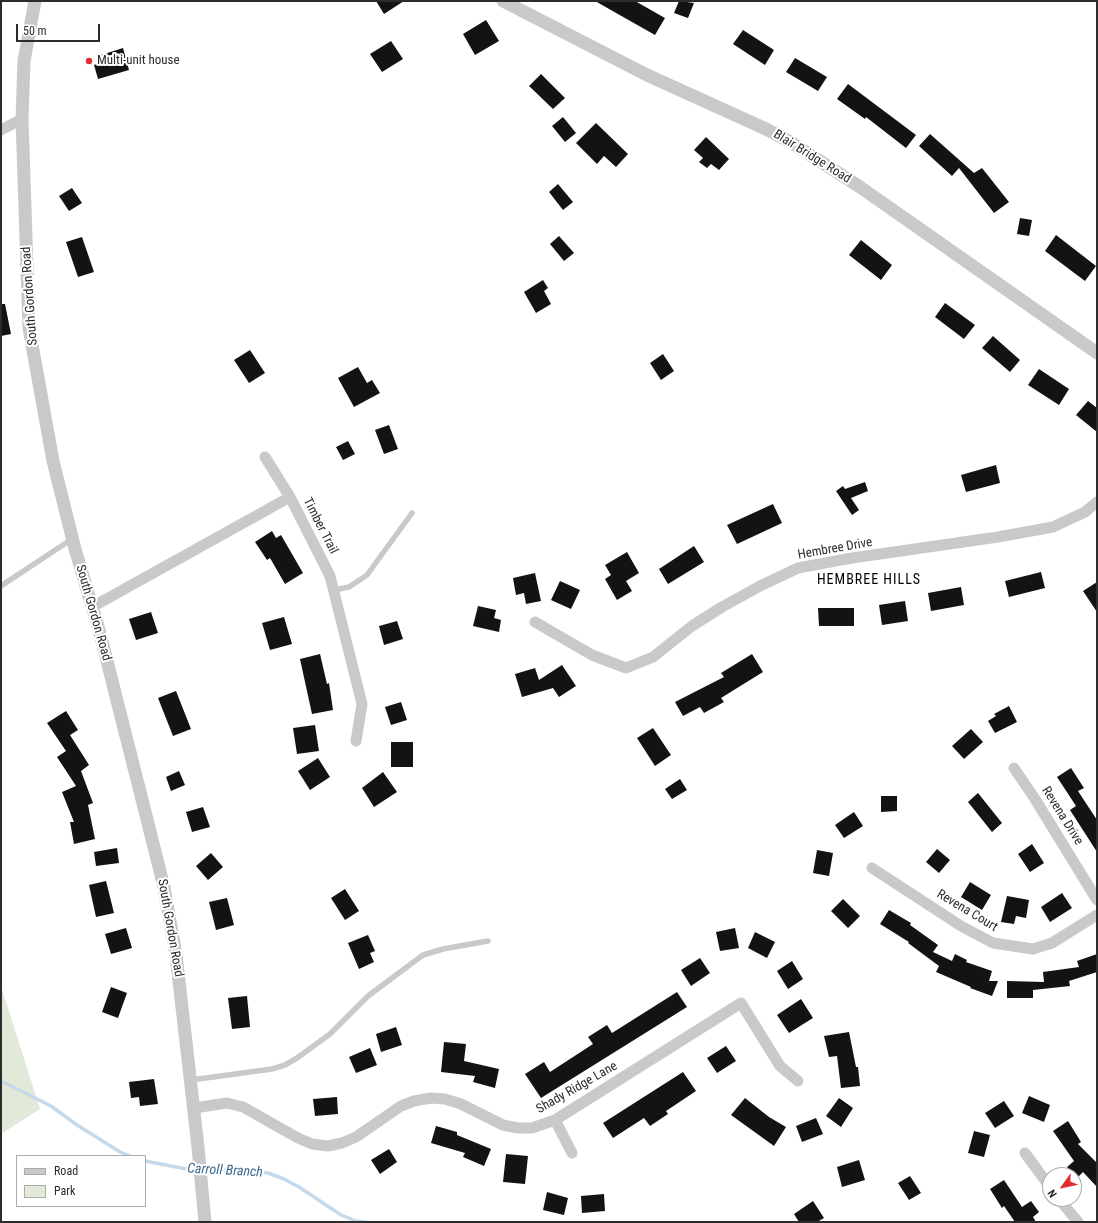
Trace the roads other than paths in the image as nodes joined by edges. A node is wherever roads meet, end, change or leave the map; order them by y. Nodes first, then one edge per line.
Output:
1 (35, 1) edge
2 (503, 1) edge
3 (22, 119) junction
4 (1, 130) edge
5 (1097, 353) edge
6 (265, 457) dead end
7 (290, 497) junction
8 (1097, 502) edge
9 (412, 513) dead end
10 (72, 538) junction
11 (1, 586) edge
12 (334, 590) junction
13 (92, 607) junction
14 (535, 622) dead end
15 (356, 741) dead end
16 (1014, 768) dead end
17 (872, 868) dead end
18 (1097, 900) edge
19 (1097, 915) edge
20 (488, 941) dead end
21 (191, 1080) junction
22 (798, 1081) dead end
23 (194, 1108) junction
24 (555, 1120) junction
25 (1025, 1152) dead end
26 (572, 1153) dead end
27 (1042, 1176) edge
28 (1066, 1207) edge
29 (205, 1222) edge
30 (1078, 1222) edge

1 - 3 street, South Gordon Road
2 - 5 street, Blair Bridge Road
3 - 4 street
3 - 10 street, South Gordon Road
6 - 7 street
7 - 12 street, Timber Trail
7 - 13 street, Timber Trail
8 - 14 street, Hembree Drive
9 - 12 lane
10 - 11 lane
10 - 13 street, South Gordon Road
12 - 15 street, Timber Trail
13 - 21 street, South Gordon Road
16 - 18 street, Revena Drive
17 - 19 street, Revena Court
20 - 21 lane
21 - 23 street, South Gordon Road
22 - 24 street, Shady Ridge Lane
23 - 24 street, Shady Ridge Lane
23 - 29 street, South Gordon Road
24 - 26 street
25 - 27 street
28 - 30 street

